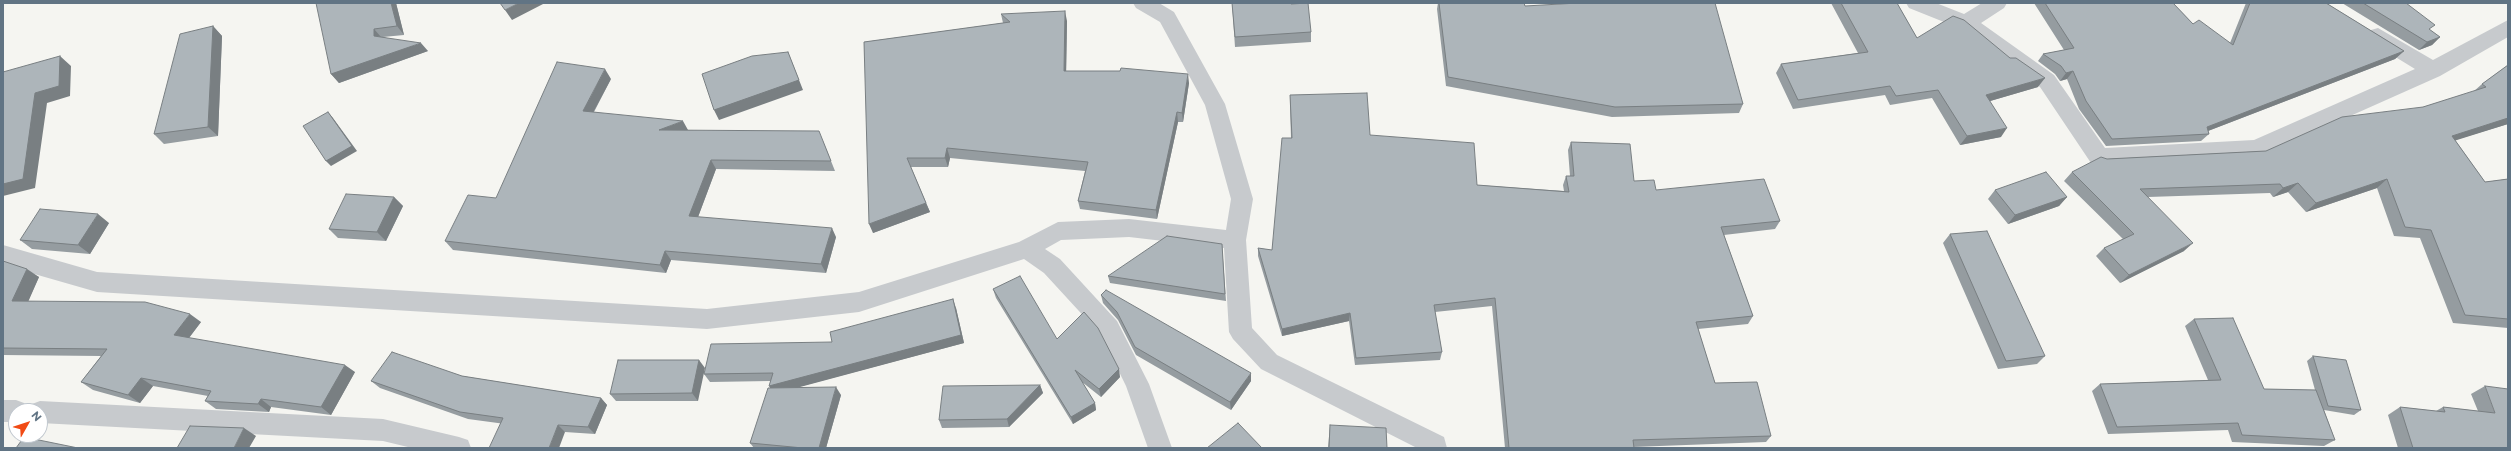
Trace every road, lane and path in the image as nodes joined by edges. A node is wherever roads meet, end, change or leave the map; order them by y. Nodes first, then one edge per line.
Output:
1 (1143, 3) edge
2 (1916, 3) edge
3 (1997, 3) edge
4 (1966, 23) junction
5 (2362, 26) edge
6 (2508, 28) edge
7 (2433, 70) junction
8 (1235, 240) junction
9 (1026, 249) junction
10 (3, 255) edge
11 (48, 412) edge
12 (459, 448) edge
13 (1160, 448) edge
14 (1435, 448) edge

1 - 8 street
2 - 4 street
3 - 4 street
4 - 7 street
5 - 7 street
6 - 7 street
8 - 9 street
8 - 14 street
9 - 10 street
9 - 13 street
11 - 12 street

